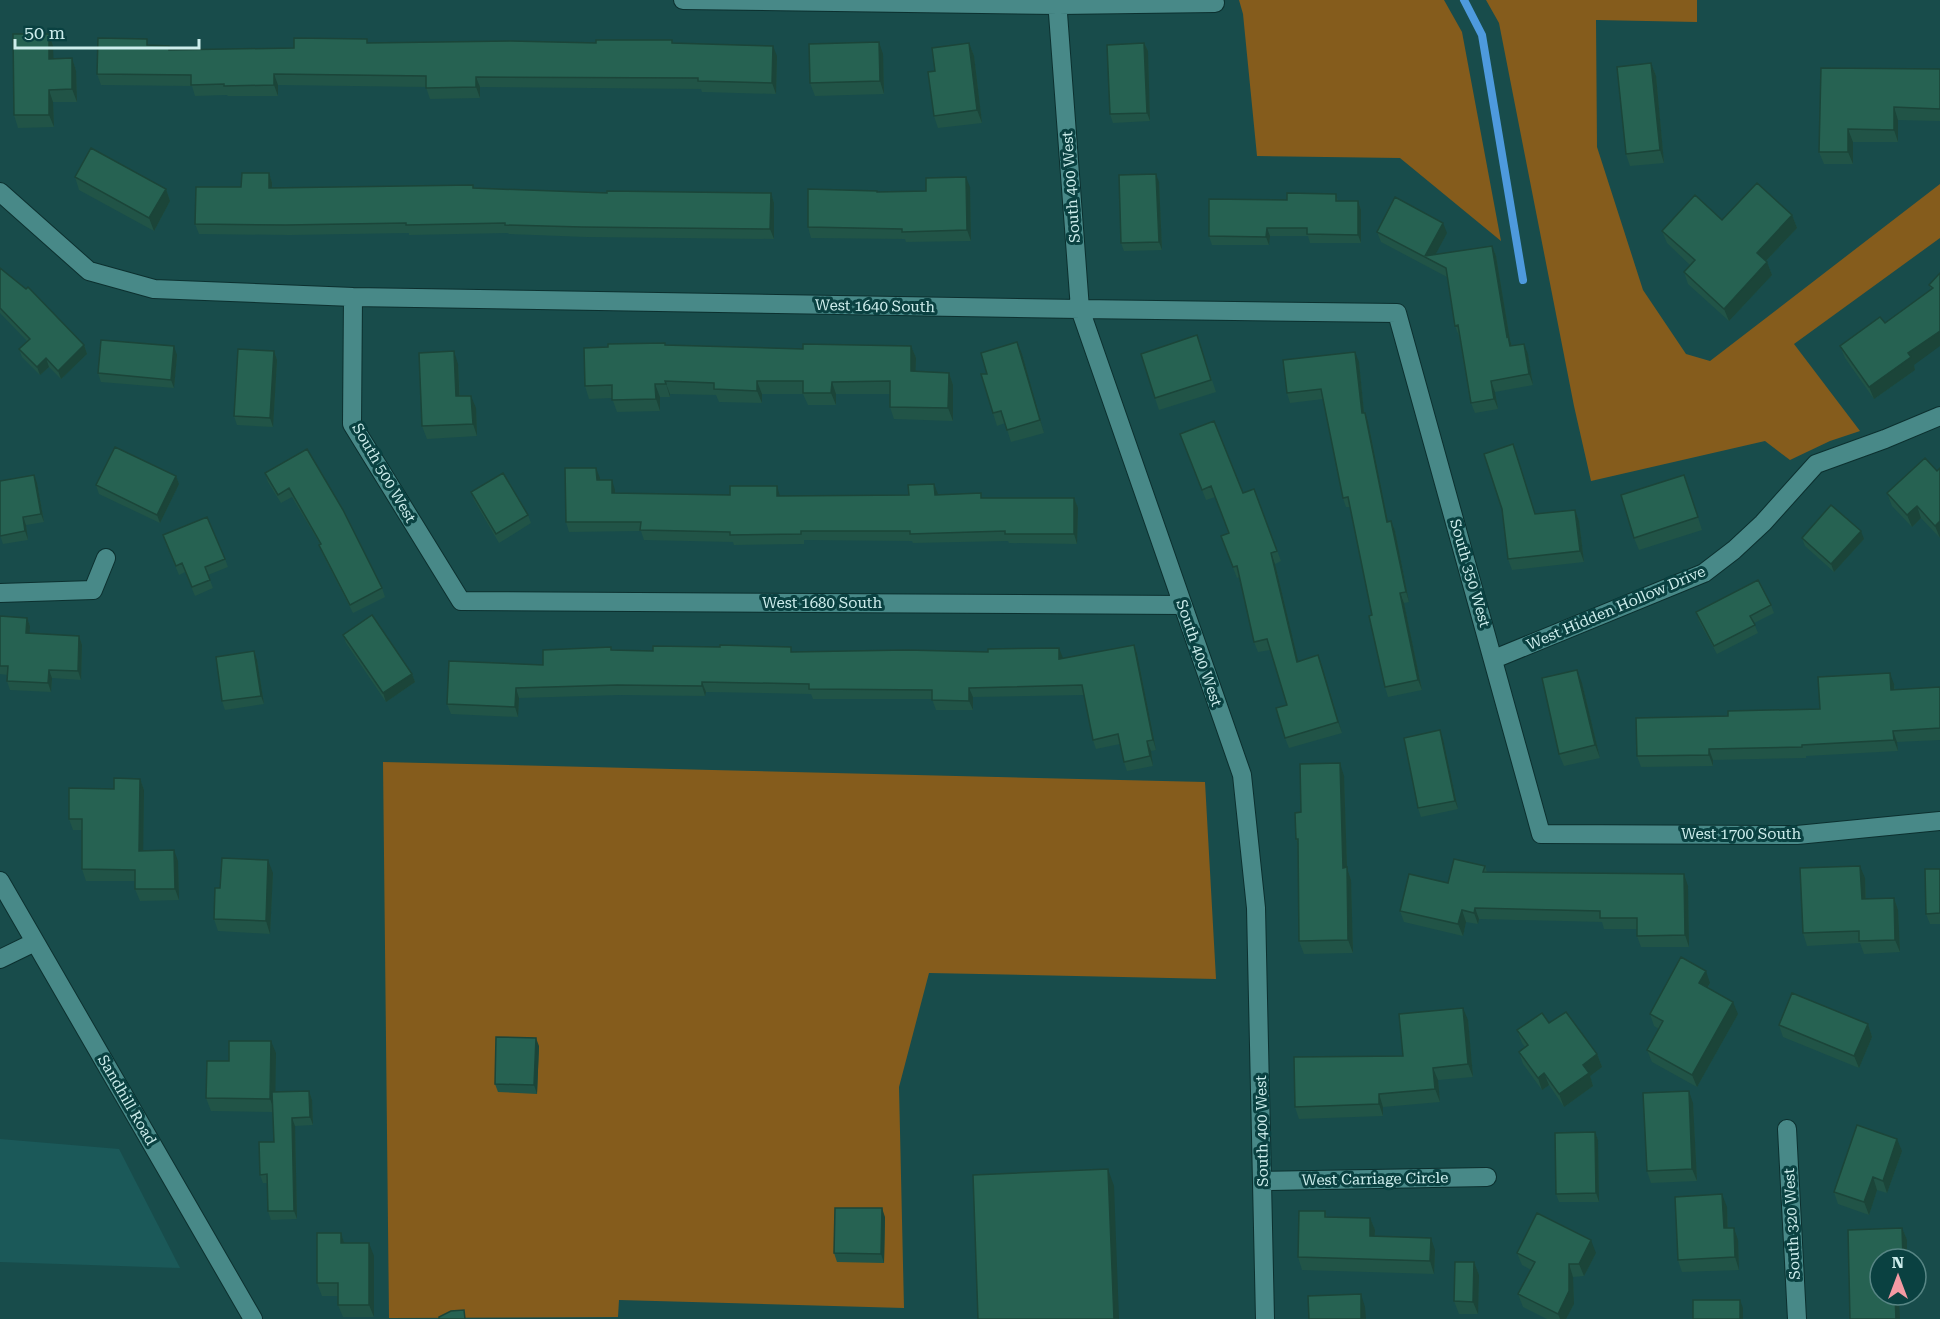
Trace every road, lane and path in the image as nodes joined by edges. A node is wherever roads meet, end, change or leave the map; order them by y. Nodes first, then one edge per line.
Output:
1 (683, 0) edge
2 (1057, 3) edge
3 (1215, 3) dead end
4 (0, 192) edge
5 (353, 297) junction
6 (1080, 309) junction
7 (1397, 313) joint
8 (1940, 416) edge
9 (106, 558) dead end
10 (0, 593) edge
11 (461, 601) joint
12 (1183, 605) junction
13 (1494, 659) junction
14 (1940, 821) edge
15 (1541, 834) joint
16 (0, 881) edge
17 (35, 942) junction
18 (0, 959) edge
19 (1787, 1129) dead end
20 (1487, 1177) dead end
21 (1263, 1181) junction
22 (253, 1319) edge
23 (1265, 1319) edge
24 (1797, 1319) edge

1 - 2 street
2 - 3 street
2 - 6 street, South 400 West
4 - 5 street, West 1640 South
5 - 6 street, West 1640 South
5 - 11 street, South 500 West
6 - 7 street, West 1640 South
6 - 12 street, South 400 West
7 - 13 street, South 350 West
8 - 13 street, West Hidden Hollow Drive
9 - 10 street
11 - 12 street, West 1680 South
12 - 21 street, South 400 West
13 - 15 street, South 350 West
14 - 15 street, West 1700 South
16 - 17 street, Sandhill Road
17 - 18 street
17 - 22 street, Sandhill Road
19 - 24 street, South 320 West
20 - 21 street, West Carriage Circle
21 - 23 street, South 400 West

